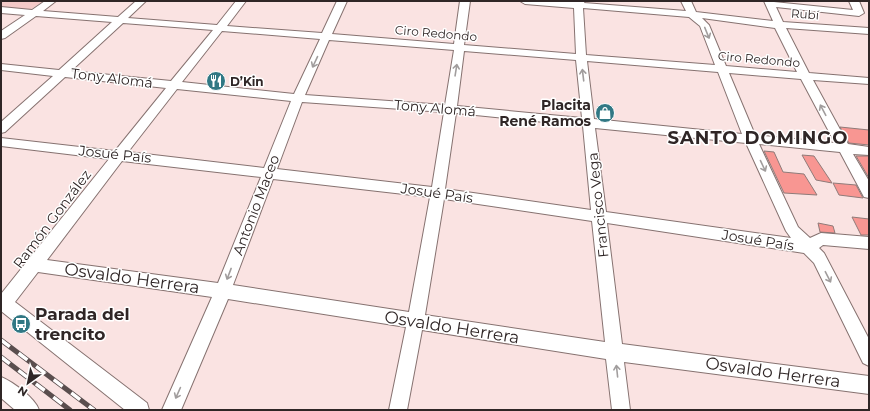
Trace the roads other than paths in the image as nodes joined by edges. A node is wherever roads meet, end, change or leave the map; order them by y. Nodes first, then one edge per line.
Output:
1 (51, 1) edge
2 (141, 1) edge
3 (241, 1) edge
4 (342, 1) edge
5 (465, 1) edge
6 (525, 1) edge
7 (686, 1) edge
8 (854, 1) edge
9 (769, 2) edge
10 (580, 3) edge
11 (1, 10) edge
12 (34, 13) junction
13 (692, 14) junction
14 (121, 19) junction
15 (778, 25) junction
16 (220, 28) junction
17 (869, 31) edge
18 (1, 36) edge
19 (327, 37) junction
20 (459, 48) junction
21 (581, 58) junction
22 (1, 67) edge
23 (722, 69) junction
24 (63, 72) junction
25 (805, 76) junction
26 (869, 81) edge
27 (174, 85) junction
28 (298, 98) junction
29 (449, 109) junction
30 (589, 122) junction
31 (1, 128) edge
32 (750, 139) junction
33 (1, 142) edge
34 (843, 149) junction
35 (869, 151) edge
36 (119, 154) junction
37 (269, 172) junction
38 (438, 193) junction
39 (869, 193) edge
40 (599, 216) junction
41 (869, 243) edge
42 (808, 248) junction
43 (36, 265) junction
44 (223, 291) junction
45 (3, 303) edge
46 (416, 321) junction
47 (615, 352) junction
48 (869, 357) edge
49 (869, 385) edge
50 (1, 386) edge
51 (30, 410) edge
52 (140, 410) edge
53 (171, 410) edge
54 (398, 410) edge
55 (621, 410) edge

1 - 12 street
2 - 14 street
3 - 16 street, Ramón González
4 - 19 street, Antonio Maceo
5 - 20 street
6 - 10 street, Rubí
7 - 13 street
8 - 9 street
9 - 15 street
10 - 13 street, Rubí
10 - 21 street, Francisco Vega
11 - 12 street, Ciro Redondo
12 - 14 street, Ciro Redondo
12 - 18 street
13 - 15 street, Rubí
13 -> 23 street
14 - 16 street, Ciro Redondo
14 - 24 street
15 - 17 street, Rubí
15 - 25 street
16 - 19 street, Ciro Redondo
16 - 27 street, Ramón González
19 - 20 street, Ciro Redondo
19 -> 28 street, Antonio Maceo
20 - 21 street, Ciro Redondo
29 -> 20 street
21 - 23 street, Ciro Redondo
30 -> 21 street, Francisco Vega
22 - 24 street, Tony Alomá
23 - 25 street, Ciro Redondo
23 - 32 street
24 - 27 street, Tony Alomá
24 - 31 street
25 - 26 street, Ciro Redondo
34 -> 25 street
27 - 28 street, Tony Alomá
27 - 36 street, Ramón González
28 - 29 street, Tony Alomá
28 - 37 street, Antonio Maceo
29 - 30 street, Tony Alomá
29 - 38 street
30 - 32 street, Tony Alomá
30 - 40 street, Francisco Vega
32 - 34 street, Tony Alomá
32 -> 42 street
33 - 36 street, Josué País
34 - 35 street, Tony Alomá
34 - 39 street
36 - 37 street, Josué País
36 - 43 street, Ramón González
37 - 38 street, Josué País
37 -> 44 street, Antonio Maceo
38 - 40 street, Josué País
38 - 46 street
40 - 42 street, Josué País
40 - 47 street, Francisco Vega
41 - 42 street, Josué País
42 -> 48 street
43 - 44 street, Osvaldo Herrera
43 - 45 street, Ramón González
44 - 46 street, Osvaldo Herrera
44 -> 53 street, Antonio Maceo
45 - 52 street
46 - 47 street, Osvaldo Herrera
46 - 54 street
47 - 49 street, Osvaldo Herrera
55 -> 47 street, Francisco Vega
50 - 51 street

